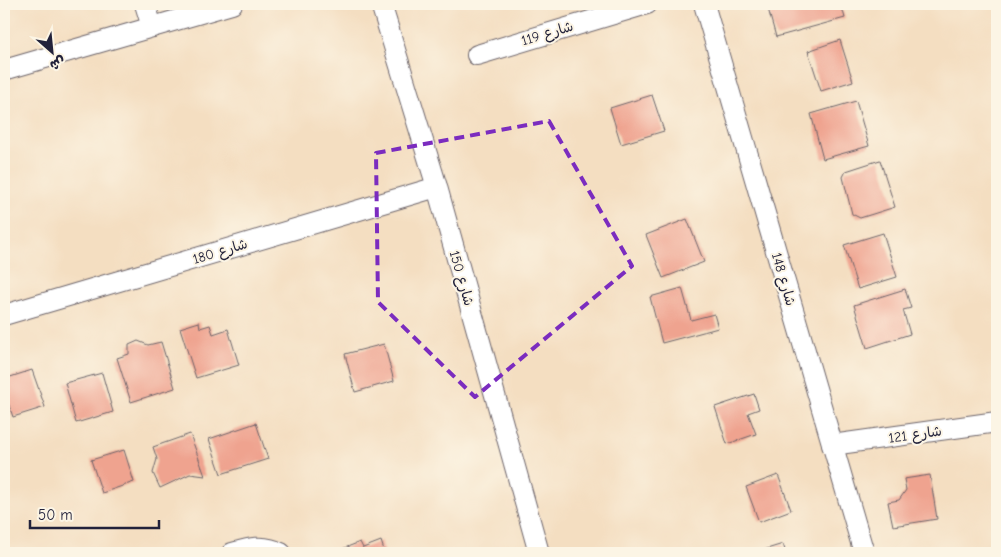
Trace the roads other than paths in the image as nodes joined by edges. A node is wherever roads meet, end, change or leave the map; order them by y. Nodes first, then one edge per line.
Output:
1 (144, 4) edge
2 (232, 4) edge
3 (381, 4) edge
4 (647, 4) edge
5 (704, 4) edge
6 (152, 27) junction
7 (477, 55) dead end
8 (4, 70) edge
9 (437, 188) junction
10 (4, 315) edge
11 (997, 422) edge
12 (832, 445) junction
13 (232, 553) edge
14 (281, 553) edge
15 (539, 553) edge
16 (864, 553) edge

1 - 6 street
2 - 6 street
3 - 9 street, شارع 150
4 - 7 street, شارع 119
5 - 12 street, شارع 148
6 - 8 street
9 - 10 street, شارع 180
9 - 15 street, شارع 150
11 - 12 street, شارع 121
12 - 16 street, شارع 148
13 - 14 street

